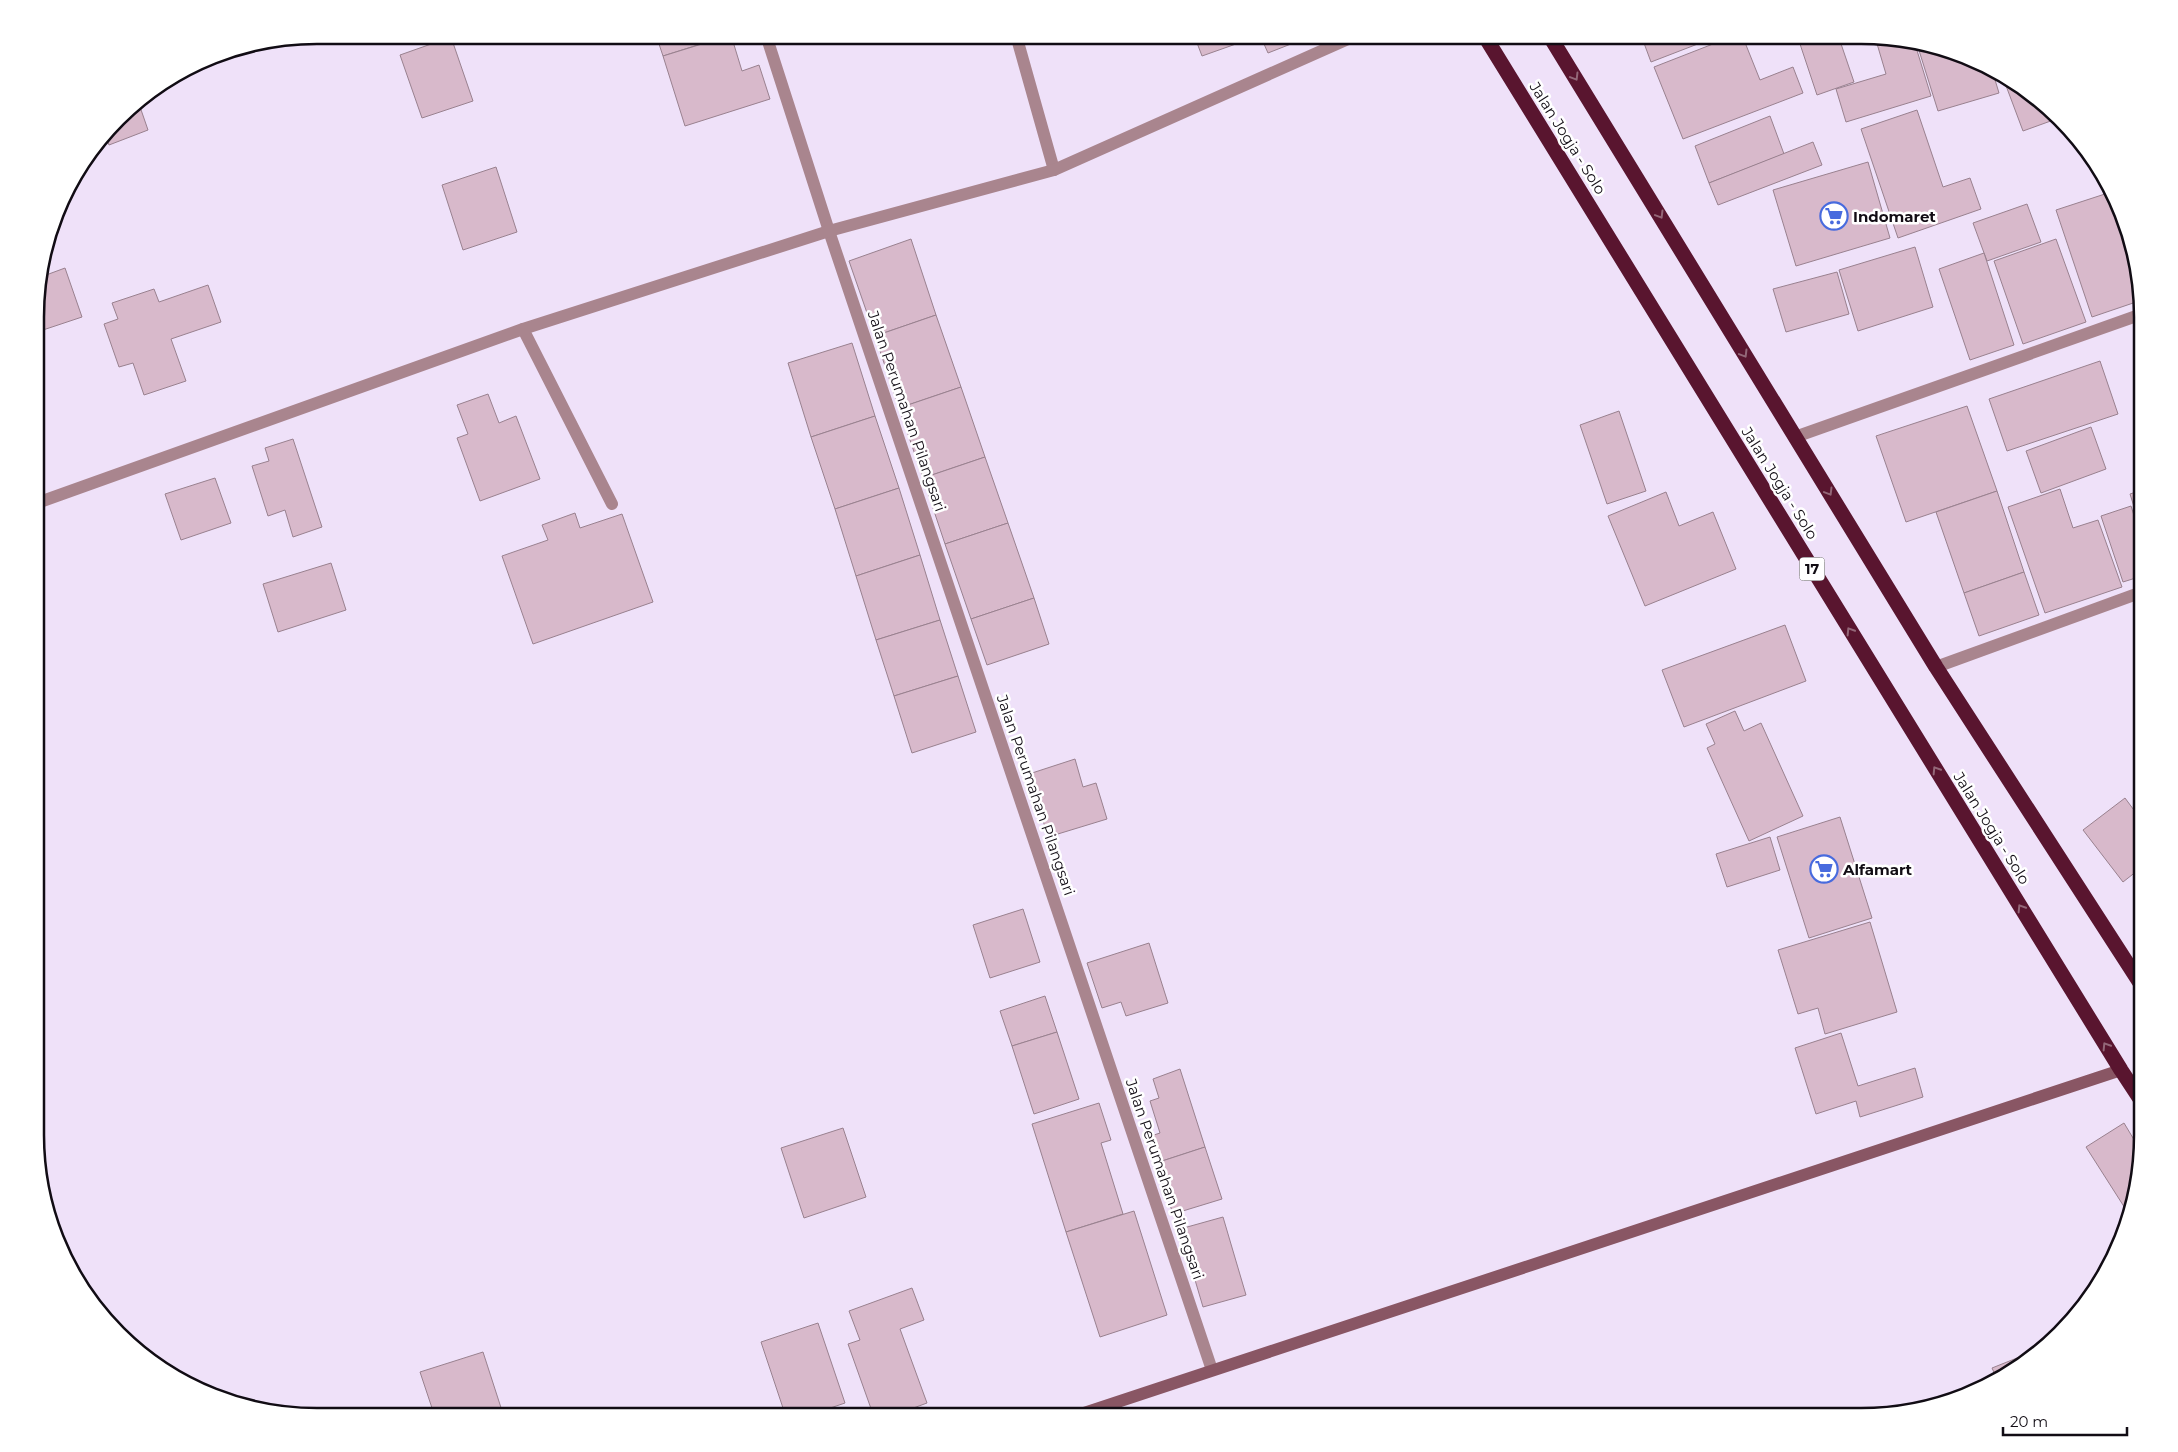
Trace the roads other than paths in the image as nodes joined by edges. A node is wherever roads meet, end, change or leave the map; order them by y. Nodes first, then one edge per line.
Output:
1 (769, 44) edge
2 (1019, 44) edge
3 (1337, 44) edge
4 (1490, 44) edge
5 (1555, 44) edge
6 (1054, 170) junction
7 (829, 231) junction
8 (2134, 317) edge
9 (523, 329) junction
10 (1795, 437) junction
11 (44, 500) edge
12 (612, 504) dead end
13 (2134, 595) edge
14 (1936, 667) junction
15 (2134, 974) edge
16 (2121, 1070) junction
17 (2134, 1090) edge
18 (1212, 1370) junction
19 (1099, 1408) edge

1 - 7 street, Jalan Perumahan Pilangsari
2 - 6 street
3 - 6 street
16 -> 4 highway, Jalan Jogja - Solo / 17
5 -> 10 highway
6 - 7 street
7 - 9 street
7 - 18 street, Jalan Perumahan Pilangsari
8 - 10 street
9 - 11 street
9 - 12 street
10 -> 14 highway
13 - 14 street
14 - 15 highway
16 - 17 highway, Jalan Jogja - Solo / 17
16 - 18 street
18 - 19 street

